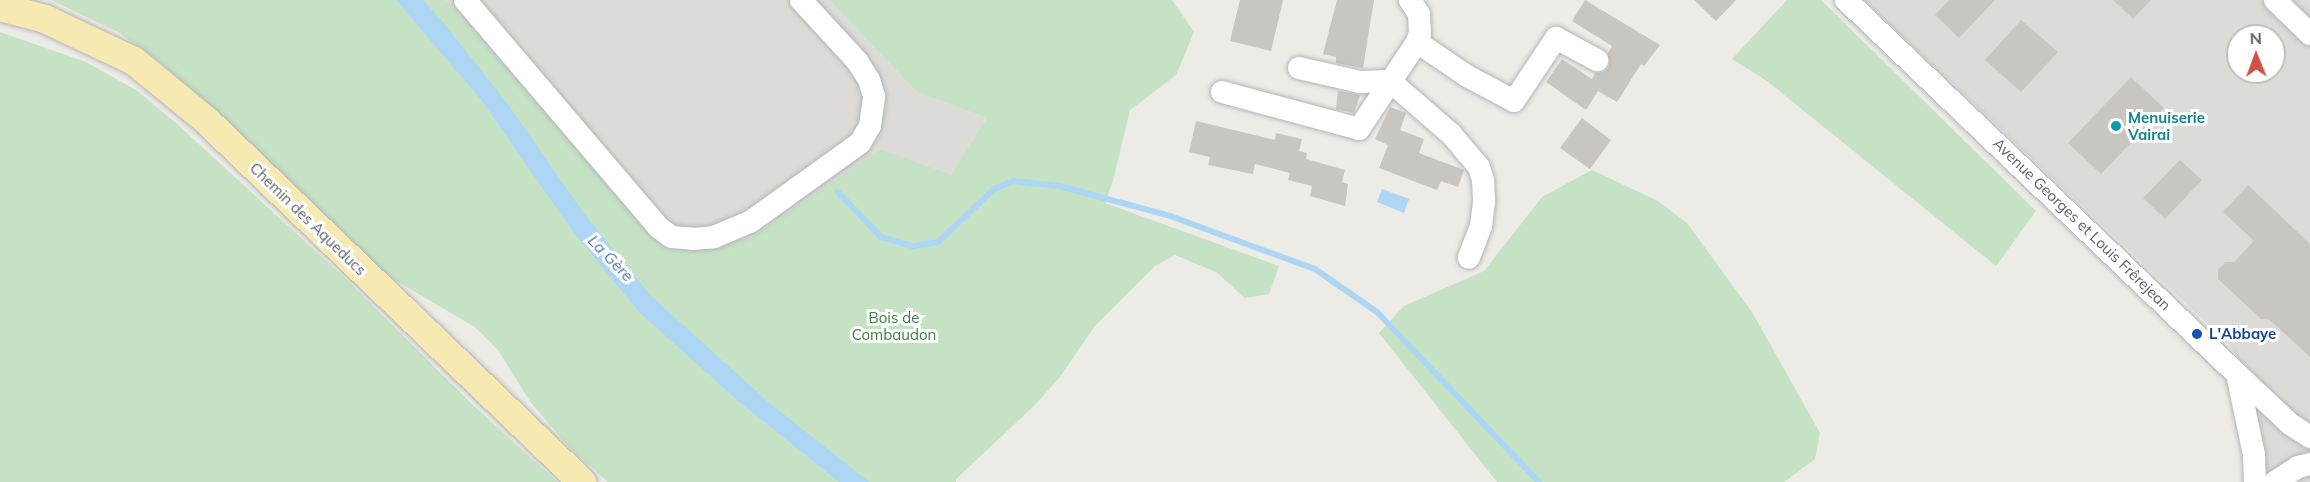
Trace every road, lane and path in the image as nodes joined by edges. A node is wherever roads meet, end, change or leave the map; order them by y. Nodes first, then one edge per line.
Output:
1 (801, 0) edge
2 (1410, 0) edge
3 (1845, 0) edge
4 (2275, 0) edge
5 (468, 1) edge
6 (0, 7) edge
7 (2310, 34) edge
8 (1417, 42) junction
9 (1597, 60) dead end
10 (1299, 68) dead end
11 (1390, 81) junction
12 (1222, 92) dead end
13 (1469, 258) dead end
14 (2237, 374) junction
15 (2310, 437) edge
16 (2310, 464) edge
17 (582, 482) edge
18 (2255, 482) edge
19 (2275, 482) edge

1 - 5 street
2 - 8 street
3 - 14 street, Avenue Georges et Louis Frêrejean
4 - 7 street
6 - 17 main road, Chemin des Aqueducs
8 - 9 street
8 - 11 street
10 - 11 street
11 - 12 street
11 - 13 street
14 - 15 street, Avenue Georges et Louis Frêrejean
14 - 18 street
16 - 19 street

